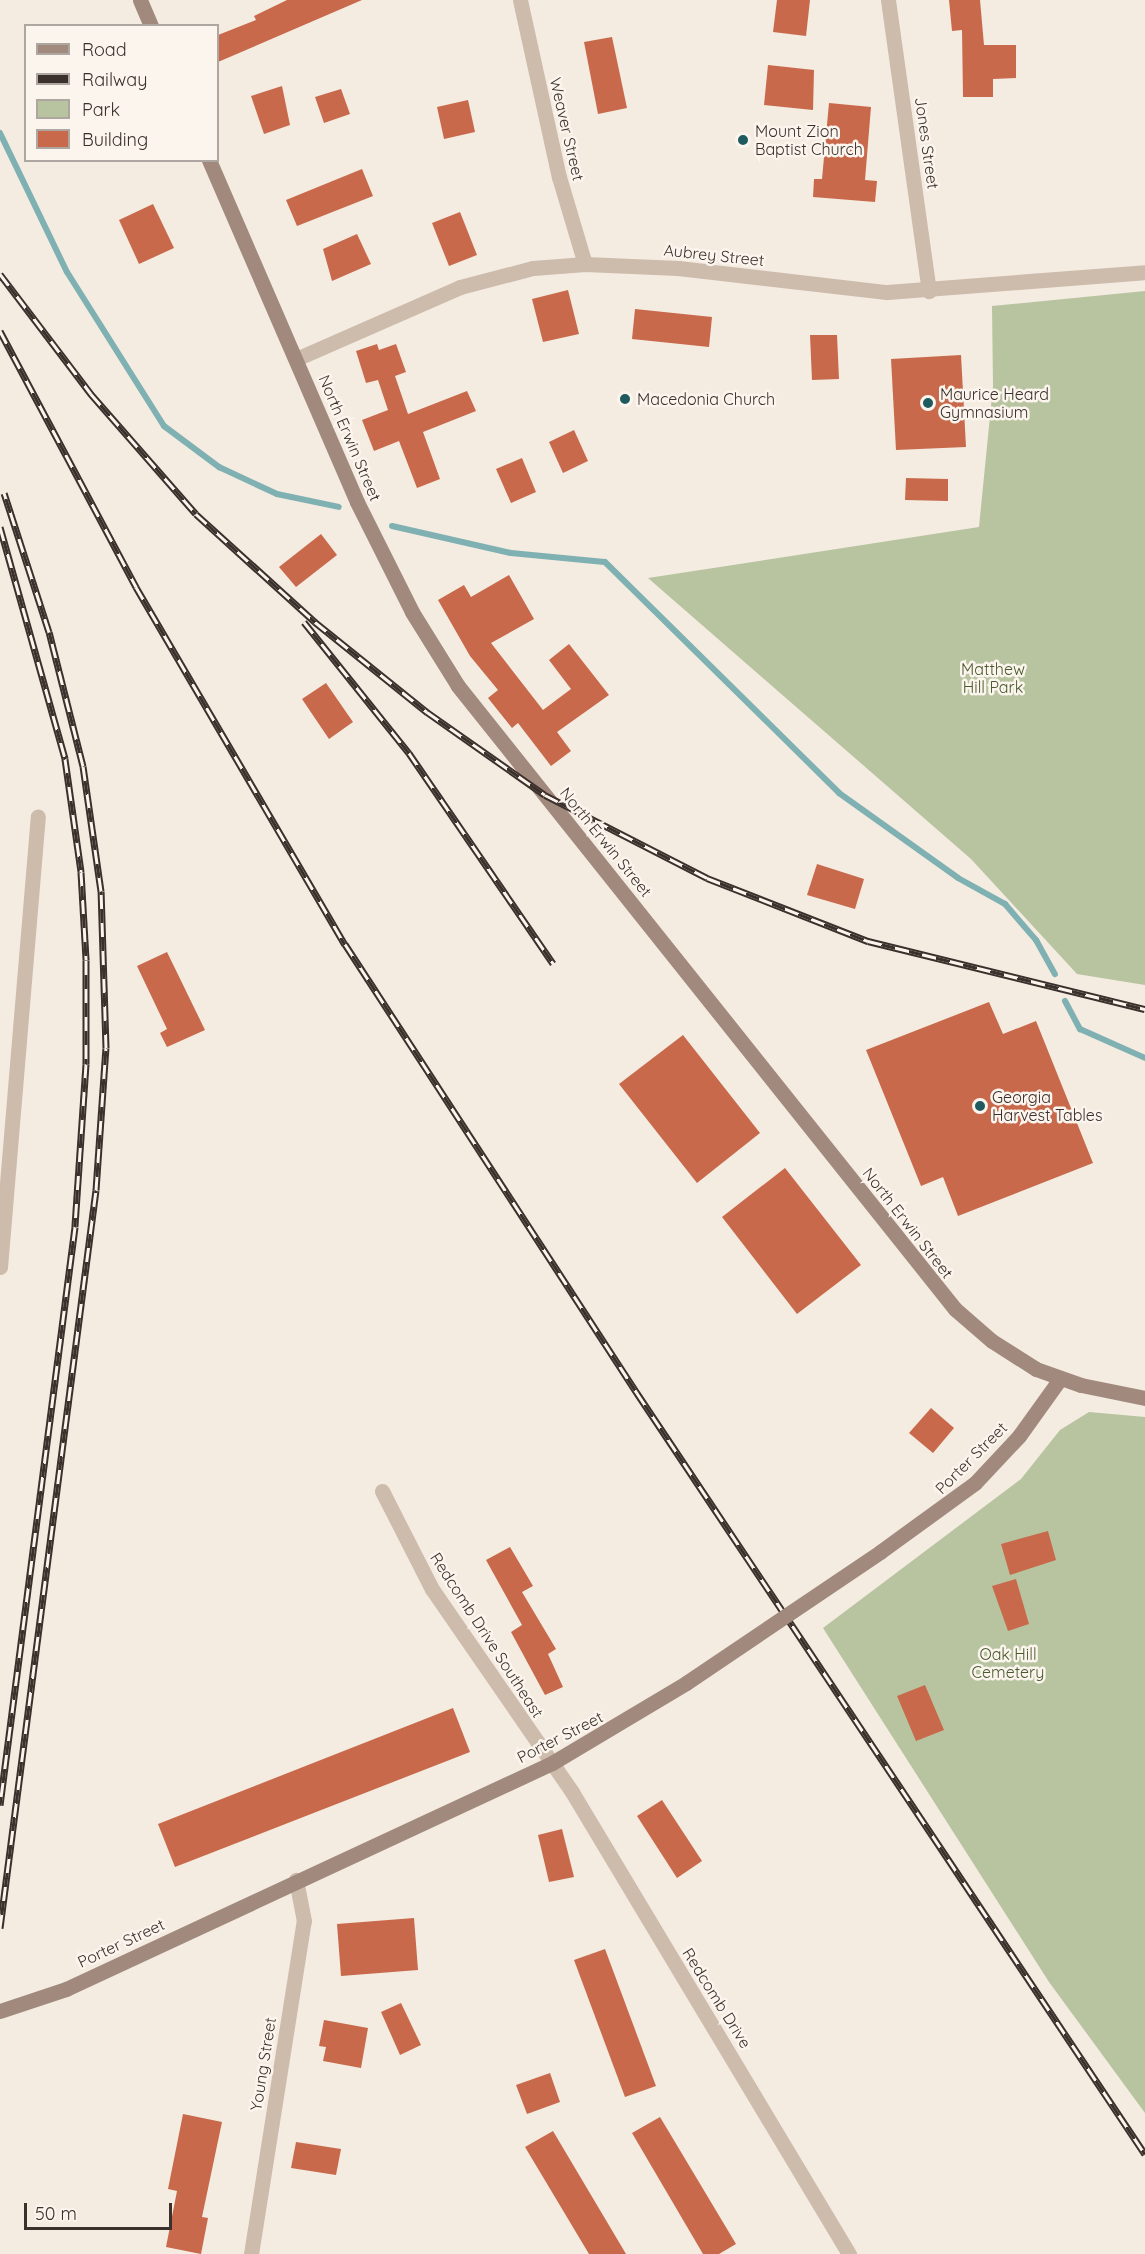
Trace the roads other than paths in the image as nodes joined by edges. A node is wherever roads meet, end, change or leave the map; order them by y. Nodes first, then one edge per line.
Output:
1 (140, 0) edge
2 (520, 0) edge
3 (888, 0) edge
4 (149, 24) edge
5 (210, 162) edge
6 (585, 264) junction
7 (1145, 272) edge
8 (928, 291) junction
9 (296, 359) junction
10 (38, 817) dead end
11 (7, 1068) edge
12 (0, 1267) edge
13 (1060, 1379) junction
14 (1145, 1398) edge
15 (382, 1491) dead end
16 (552, 1762) junction
17 (296, 1880) junction
18 (0, 2011) edge
19 (251, 2254) edge
20 (849, 2254) edge

1 - 4 street
2 - 6 street, Weaver Street
3 - 8 street, Jones Street
5 - 9 street, North Erwin Street
6 - 8 street, Aubrey Street
6 - 9 street, Aubrey Street
7 - 8 street, Aubrey Street
9 - 13 street, North Erwin Street
10 - 11 street
11 - 12 street
13 - 14 street, North Erwin Street
13 - 16 street, Porter Street, bridge
15 - 16 street, Redcomb Drive Southeast
16 - 17 street, Porter Street
16 - 20 street, Redcomb Drive
17 - 18 street, Porter Street
17 - 19 street, Young Street

